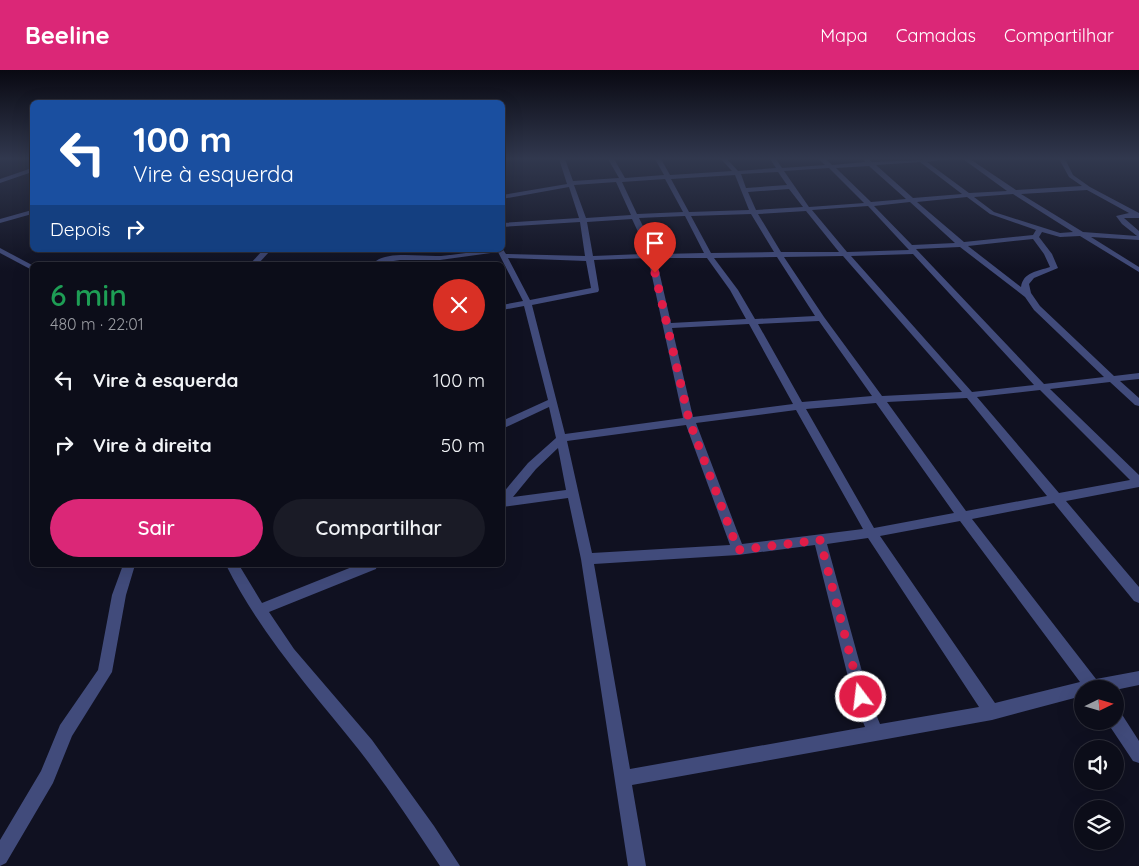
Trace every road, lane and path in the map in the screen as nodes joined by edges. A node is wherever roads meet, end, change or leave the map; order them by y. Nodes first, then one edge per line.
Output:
1 (575, 196) edge
2 (627, 196) edge
3 (679, 196) edge
4 (746, 196) edge
5 (799, 196) edge
6 (860, 196) edge
7 (908, 196) edge
8 (958, 196) edge
9 (970, 196) edge
10 (1020, 196) edge
11 (1103, 196) edge
12 (914, 201) junction
13 (867, 204) junction
14 (807, 208) junction
15 (753, 211) junction
16 (30, 213) edge
17 (688, 213) junction
18 (634, 215) junction
19 (1138, 215) edge
20 (583, 220) junction
21 (0, 221) edge
22 (505, 224) edge
23 (1082, 234) junction
24 (1038, 236) junction
25 (1139, 236) edge
26 (962, 245) junction
27 (0, 250) edge
28 (913, 250) junction
29 (265, 252) edge
30 (501, 252) edge
31 (649, 254) junction
32 (708, 254) junction
33 (779, 254) junction
34 (845, 254) junction
35 (590, 258) junction
36 (256, 262) edge
37 (384, 262) edge
38 (30, 267) edge
39 (1139, 270) edge
40 (1027, 295) junction
41 (527, 302) junction
42 (505, 307) edge
43 (821, 318) junction
44 (752, 322) junction
45 (668, 326) junction
46 (1139, 376) edge
47 (1112, 379) junction
48 (1041, 386) junction
49 (970, 395) junction
50 (880, 399) junction
51 (553, 401) junction
52 (1139, 403) edge
53 (799, 406) junction
54 (689, 420) junction
55 (505, 425) edge
56 (562, 438) junction
57 (1139, 483) edge
58 (573, 493) junction
59 (1057, 499) junction
60 (505, 500) edge
61 (505, 503) edge
62 (963, 516) junction
63 (872, 533) junction
64 (820, 540) junction
65 (738, 550) junction
66 (588, 558) junction
67 (128, 567) edge
68 (233, 567) edge
69 (361, 567) edge
70 (345, 570) edge
71 (1139, 597) edge
72 (259, 610) junction
73 (1139, 678) edge
74 (1082, 680) edge
75 (1124, 681) edge
76 (1074, 692) edge
77 (992, 712) junction
78 (1122, 730) edge
79 (875, 732) junction
80 (1139, 755) edge
81 (622, 779) junction
82 (0, 858) edge
83 (451, 866) edge
84 (637, 866) edge

1 - 20 street
2 - 18 street
3 - 17 street
4 - 15 street
5 - 14 street
6 - 13 street
7 - 12 street
8 - 12 street
9 - 24 street
10 - 23 street
11 - 19 street
12 - 13 street
12 - 26 street
13 - 14 street
13 - 28 street
14 - 15 street
14 - 34 street
15 - 17 street
15 - 33 street
16 - 21 street
17 - 18 street
17 - 32 street
18 - 20 street
18 - 31 street
19 - 25 street
20 - 22 street
20 - 35 street
23 - 24 street
23 - 25 street
23 - 39 street
24 - 26 street
24 - 40 street
26 - 28 street
26 - 40 street
27 - 38 street
28 - 34 street
28 - 48 street
29 - 36 street
30 - 35 street
30 - 37 street
30 - 41 street
31 - 32 street
31 - 35 street
31 - 45 street
32 - 33 street
32 - 44 street
33 - 34 street
33 - 43 street
34 - 49 street
35 - 41 street
40 - 47 street
41 - 42 street
41 - 51 street
43 - 44 street
43 - 50 street
44 - 45 street
44 - 53 street
45 - 54 street
46 - 47 street
47 - 48 street
47 - 52 street
48 - 49 street
48 - 57 street
49 - 50 street
49 - 59 street
50 - 53 street
50 - 62 street
51 - 55 street
51 - 56 street
53 - 54 street
53 - 63 street
54 - 56 street
54 - 65 street
56 - 58 street
56 - 60 street
57 - 59 street
58 - 61 street
58 - 66 street
59 - 62 street
59 - 71 street
62 - 63 street
62 - 74 street
63 - 64 street
63 - 77 street
64 - 65 street
64 - 79 street
65 - 66 street
66 - 81 street
67 - 82 street
68 - 72 street
69 - 70 street
70 - 72 street
72 - 83 street
73 - 75 street
76 - 77 street
77 - 79 street
78 - 80 street
79 - 81 street
81 - 84 street

